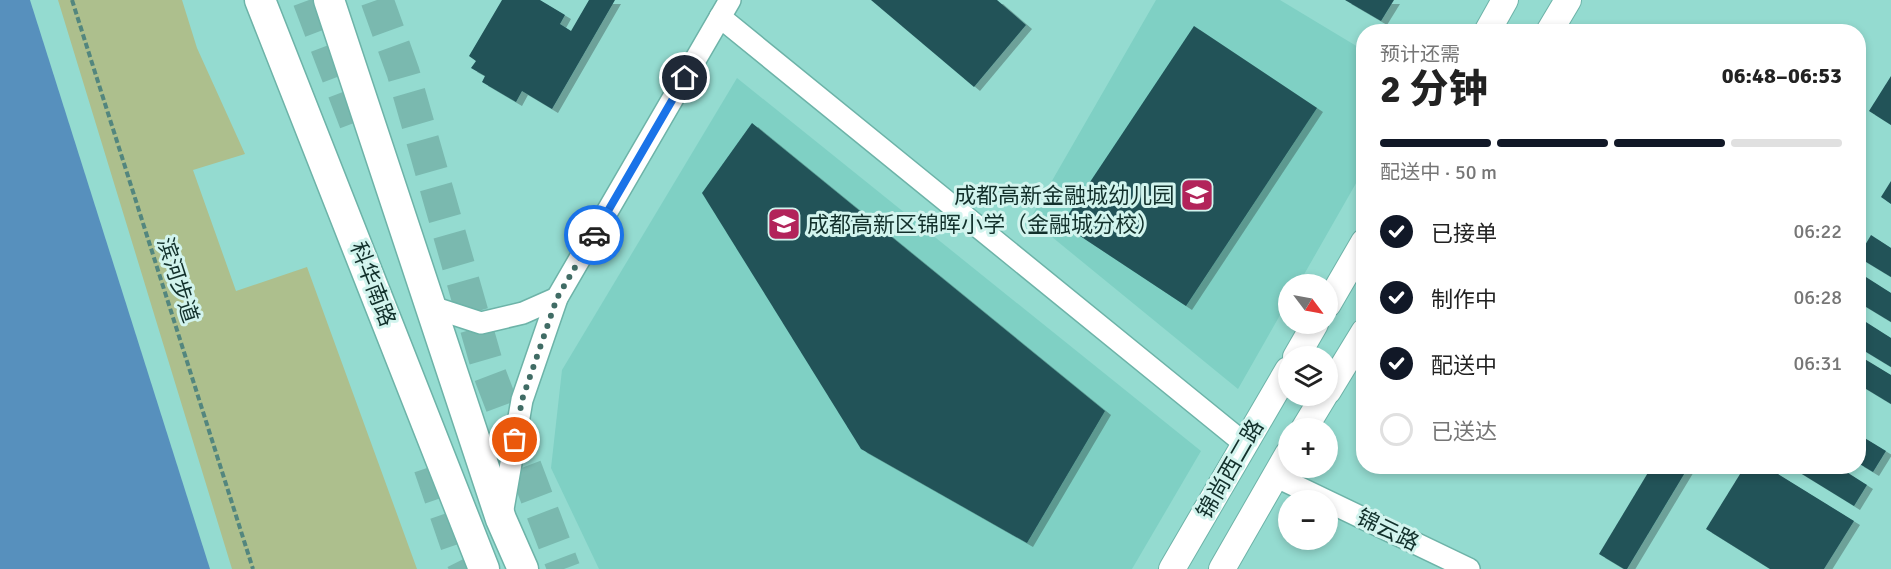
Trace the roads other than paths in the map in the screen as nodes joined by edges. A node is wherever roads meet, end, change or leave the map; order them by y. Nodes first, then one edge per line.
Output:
1 (260, 0) edge
2 (329, 0) edge
3 (1505, 0) edge
4 (1568, 0) edge
5 (725, 9) edge
6 (1492, 24) edge
7 (1554, 24) edge
8 (1356, 256) edge
9 (1338, 287) edge
10 (557, 298) junction
11 (432, 307) junction
12 (1356, 346) edge
13 (1338, 375) edge
14 (1278, 387) edge
15 (1245, 444) junction
16 (1278, 472) edge
17 (1305, 478) edge
18 (501, 519) junction
19 (484, 569) edge
20 (523, 569) edge
21 (1172, 569) edge
22 (1222, 569) edge
23 (1469, 569) edge

1 - 19 main road, 科华南路
2 - 11 main road, 科华南路
3 - 6 street
4 - 7 street
5 - 10 street
5 - 15 street
8 - 9 street
10 - 11 street
10 - 18 street
11 - 18 main road, 科华南路
12 - 13 street
14 - 15 street, 锦尚西二路
15 - 21 street, 锦尚西二路
16 - 22 street
17 - 23 street, 锦云路
18 - 20 main road, 科华南路

